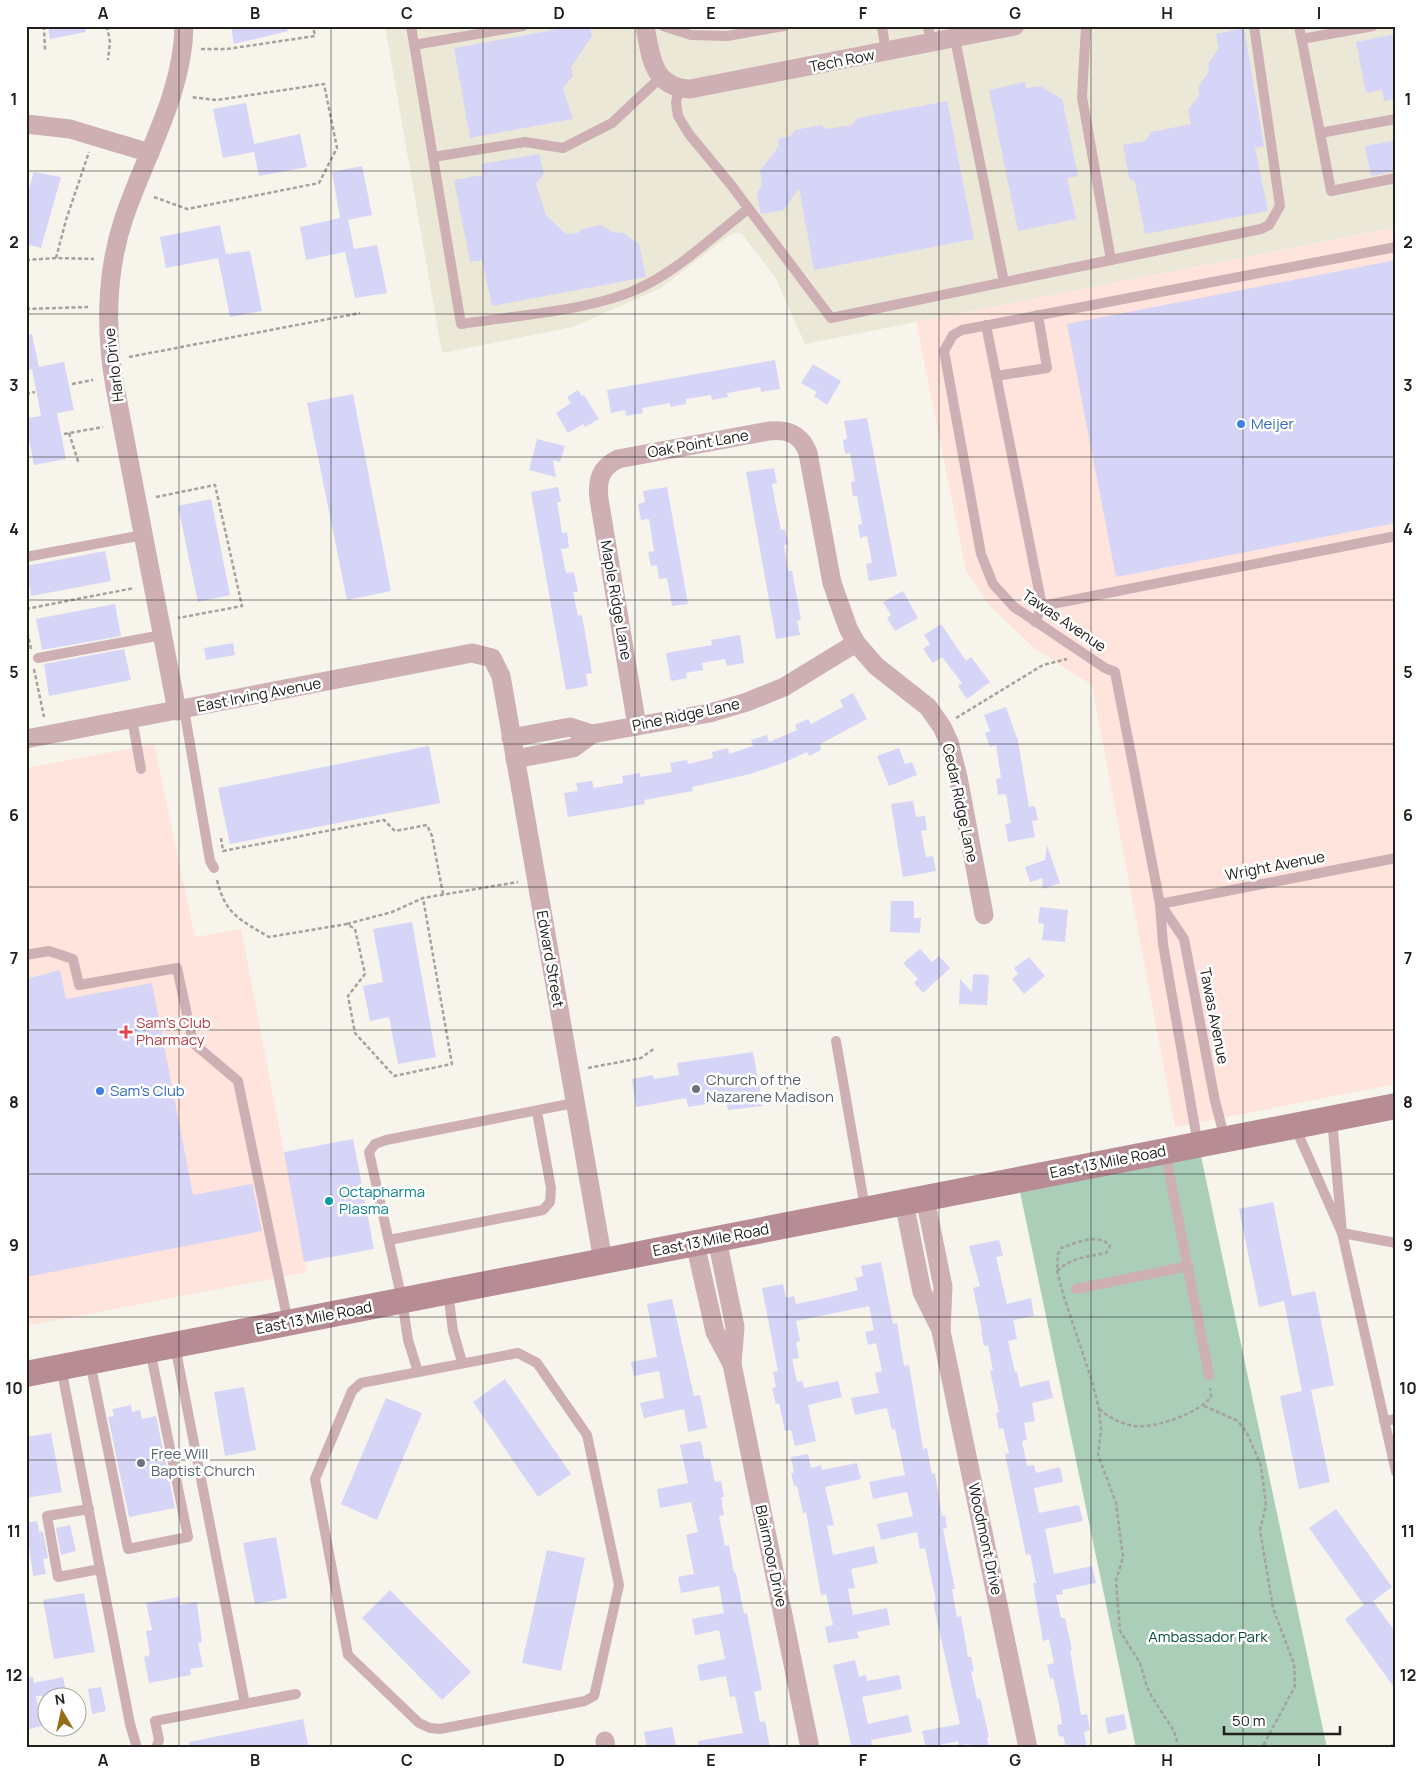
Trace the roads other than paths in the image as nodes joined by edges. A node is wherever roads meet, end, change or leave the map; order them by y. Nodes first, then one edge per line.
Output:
1 (184, 26) edge
2 (411, 26) edge
3 (523, 26) edge
4 (645, 26) edge
5 (663, 26) edge
6 (784, 26) edge
7 (882, 26) edge
8 (1015, 26) edge
9 (1086, 26) edge
10 (1254, 26) edge
11 (1299, 26) edge
12 (1373, 26) edge
13 (930, 35) edge
14 (955, 39) junction
15 (1302, 39) junction
16 (414, 45) junction
17 (886, 53) junction
18 (669, 83) junction
19 (1396, 119) edge
20 (26, 124) edge
21 (1320, 133) junction
22 (150, 153) junction
23 (434, 157) junction
24 (1396, 178) edge
25 (748, 209) junction
26 (1396, 247) edge
27 (1111, 260) junction
28 (1004, 282) junction
29 (1038, 315) junction
30 (986, 325) junction
31 (996, 376) junction
32 (800, 438) joint
33 (600, 474) joint
34 (143, 535) junction
35 (1396, 536) edge
36 (26, 557) edge
37 (1042, 606) junction
38 (1035, 622) junction
39 (162, 635) junction
40 (856, 643) junction
41 (38, 658) dead end
42 (492, 658) joint
43 (180, 710) junction
44 (132, 719) junction
45 (637, 726) junction
46 (592, 734) junction
47 (511, 738) junction
48 (26, 739) edge
49 (514, 759) junction
50 (141, 769) dead end
51 (1396, 858) edge
52 (214, 868) road end
53 (1160, 904) junction
54 (984, 915) dead end
55 (26, 955) edge
56 (836, 1041) dead end
57 (574, 1103) junction
58 (1396, 1106) edge
59 (537, 1112) junction
60 (1332, 1118) junction
61 (1294, 1126) junction
62 (1225, 1140) junction
63 (1198, 1145) junction
64 (1164, 1151) junction
65 (914, 1200) junction
66 (865, 1210) junction
67 (1342, 1233) junction
68 (389, 1240) junction
69 (706, 1241) junction
70 (1396, 1243) edge
71 (603, 1261) junction
72 (1189, 1266) junction
73 (1076, 1289) dead end
74 (448, 1292) junction
75 (402, 1300) junction
76 (288, 1323) junction
77 (162, 1348) junction
78 (90, 1362) junction
79 (462, 1362) junction
80 (61, 1367) junction
81 (418, 1372) junction
82 (26, 1374) edge
83 (1209, 1376) road end
84 (1396, 1419) edge
85 (1384, 1421) junction
86 (1396, 1472) edge
87 (88, 1509) junction
88 (100, 1569) junction
89 (296, 1694) dead end
90 (245, 1704) junction
91 (137, 1748) edge
92 (156, 1748) edge
93 (810, 1748) edge
94 (1028, 1748) edge

1 - 22 street, Harlo Drive
2 - 16 lane
3 - 16 lane
4 - 18 street
5 - 6 lane
7 - 17 lane
8 - 14 street, Tech Row
9 - 27 lane
10 - 27 lane
11 - 15 lane
12 - 15 lane
13 - 14 street, Tech Row
13 - 17 street, Tech Row
14 - 28 lane
15 - 21 lane
16 - 23 lane
17 - 18 street, Tech Row
18 - 23 lane
18 - 25 lane
19 - 21 lane
20 - 22 street
21 - 24 lane
22 - 34 street, Harlo Drive
23 - 25 lane
25 - 28 lane
26 - 29 lane
27 - 28 lane
29 - 30 lane
29 - 31 lane
30 - 31 lane
30 - 38 lane, Tawas Avenue
31 - 37 lane
32 - 33 street, Oak Point Lane
32 - 40 street, Cedar Ridge Lane
33 - 45 street, Maple Ridge Lane
34 - 36 lane
34 - 39 street, Harlo Drive
35 - 37 lane
37 - 38 lane
38 - 53 lane, Tawas Avenue
39 - 41 lane
39 - 43 street, Harlo Drive
40 - 45 street, Pine Ridge Lane
40 - 54 street, Cedar Ridge Lane
42 - 43 street, East Irving Avenue
42 - 47 street, Edward Street
43 - 44 street, East Irving Avenue
43 - 52 lane
44 - 48 street, East Irving Avenue
44 - 50 lane
45 - 46 street, Pine Ridge Lane
46 - 47 street, Pine Ridge Lane
46 - 49 street, Pine Ridge Lane
47 - 49 street, Edward Street
49 - 57 street, Edward Street
51 - 53 lane, Wright Avenue
53 - 62 lane, Tawas Avenue
53 - 63 lane, Tawas Avenue
55 - 76 lane
56 - 66 lane
57 - 59 lane
57 - 71 street, Edward Street
58 - 60 main road, East 13 Mile Road
59 - 68 lane
59 - 68 lane
60 - 61 main road, East 13 Mile Road
60 - 67 lane
61 - 62 main road, East 13 Mile Road
61 - 67 lane
62 - 63 main road, East 13 Mile Road
63 - 64 main road, East 13 Mile Road
64 - 65 main road, East 13 Mile Road
64 - 72 lane
65 - 66 main road, East 13 Mile Road
65 - 94 street, Woodmont Drive
66 - 69 main road, East 13 Mile Road
67 - 70 lane
67 - 85 lane
68 - 75 lane
69 - 71 main road, East 13 Mile Road
69 - 93 street, Blairmoor Drive
71 - 74 main road, East 13 Mile Road
72 - 73 lane
72 - 83 lane
74 - 75 main road, East 13 Mile Road
74 - 79 lane
75 - 76 main road, East 13 Mile Road
75 - 81 lane
76 - 77 main road, East 13 Mile Road
77 - 78 main road, East 13 Mile Road
77 - 78 lane
77 - 90 lane
78 - 80 main road, East 13 Mile Road
79 - 81 lane
79 - 81 lane
80 - 82 main road, East 13 Mile Road
80 - 87 lane
84 - 85 lane
85 - 86 lane
87 - 88 lane
87 - 88 lane
88 - 91 lane
89 - 90 lane
90 - 92 lane

